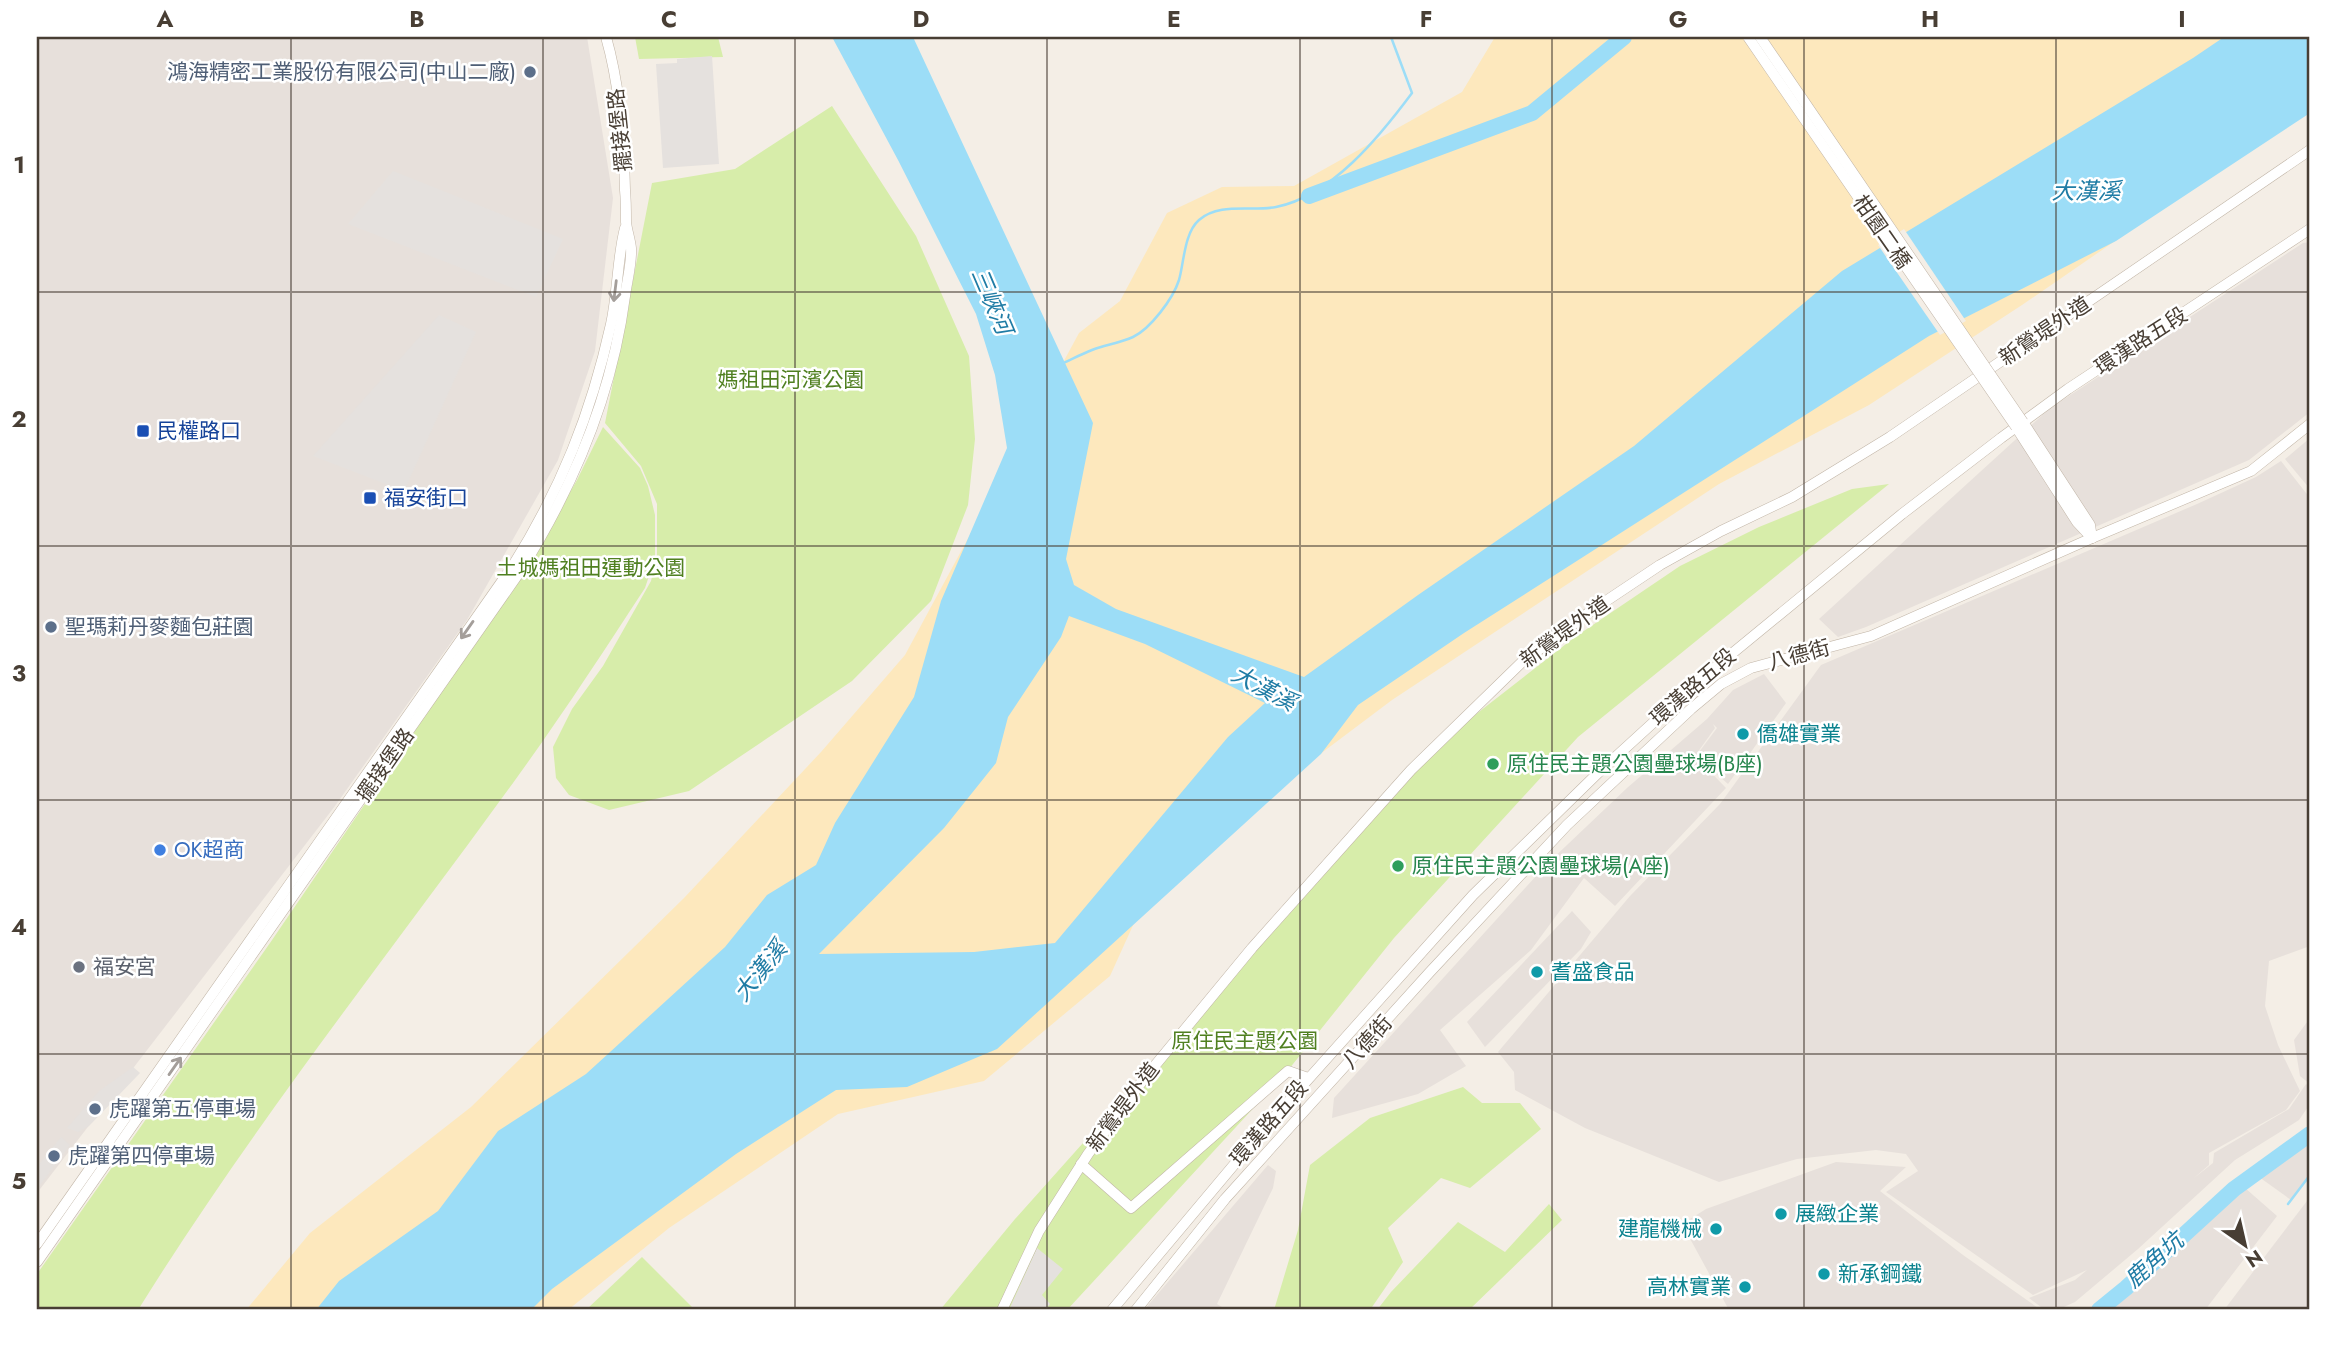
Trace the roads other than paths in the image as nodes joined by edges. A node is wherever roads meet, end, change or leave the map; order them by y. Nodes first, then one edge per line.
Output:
1 (606, 37) edge
2 (1748, 37) edge
3 (1760, 37) edge
4 (2310, 149) edge
5 (626, 224) junction
6 (2310, 229) edge
7 (2020, 424) junction
8 (2310, 424) edge
9 (2092, 538) junction
10 (1308, 1078) junction
11 (1081, 1164) junction
12 (37, 1244) edge
13 (37, 1262) edge
14 (1002, 1310) edge
15 (1112, 1310) edge
16 (1136, 1310) edge

1 - 5 street, 擺接堡路
2 - 7 street, 柑園二橋, bridge
3 - 7 street, 柑園二橋, bridge
4 - 11 street, 新鶯堤外道
5 -> 12 street, 擺接堡路
13 -> 5 street, 擺接堡路
6 - 7 street, 環漢路五段
7 - 9 street
7 - 10 street, 環漢路五段
8 - 9 street, 八德街
9 - 16 street, 八德街
10 - 11 street
10 - 15 street, 環漢路五段
11 - 14 street, 新鶯堤外道

